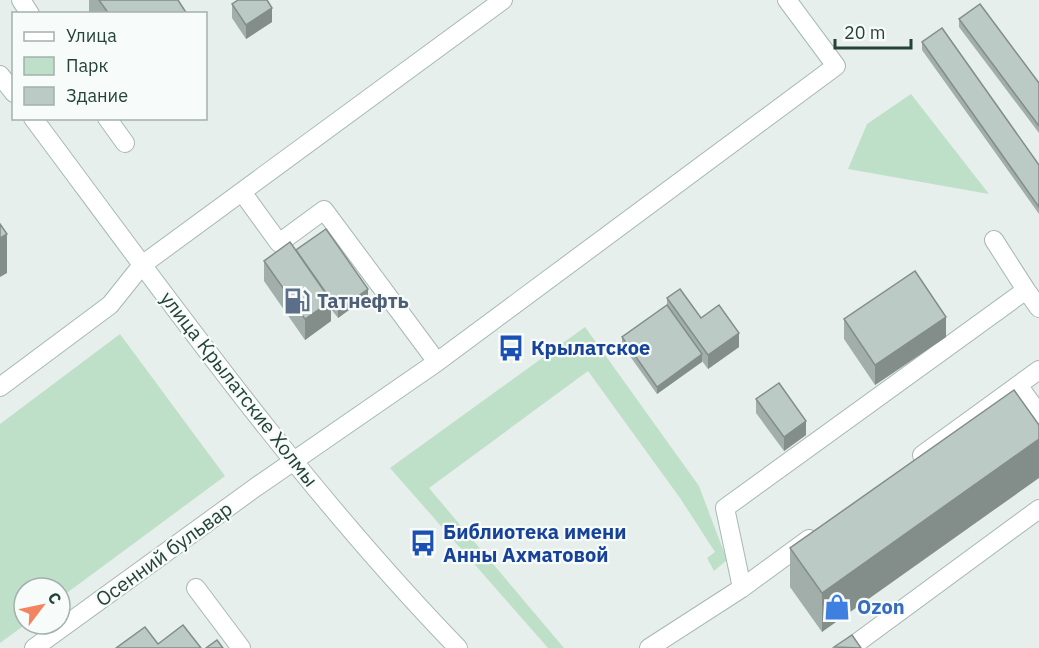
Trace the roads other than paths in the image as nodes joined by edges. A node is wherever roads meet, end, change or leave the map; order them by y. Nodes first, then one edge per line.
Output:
1 (503, 0) edge
2 (787, 0) edge
3 (0, 75) edge
4 (12, 90) edge
5 (34, 120) edge
6 (108, 120) edge
7 (125, 143) dead end
8 (242, 192) junction
9 (994, 240) dead end
10 (142, 265) junction
11 (1026, 290) junction
12 (1039, 308) edge
13 (437, 362) junction
14 (1039, 370) edge
15 (1017, 385) junction
16 (0, 387) edge
17 (1039, 414) edge
18 (295, 461) junction
19 (904, 469) edge
20 (1039, 509) edge
21 (828, 525) edge
22 (196, 588) dead end
23 (742, 588) junction
24 (34, 648) edge
25 (241, 648) edge
26 (458, 648) edge
27 (649, 648) edge
28 (857, 648) edge

1 - 8 street
2 - 13 street, Осенний бульвар
3 - 4 street
5 - 10 street, улица Крылатские Холмы
6 - 7 street
8 - 10 street
8 - 13 street
9 - 11 street
10 - 16 street
10 - 18 street, улица Крылатские Холмы
11 - 12 street
11 - 23 street
13 - 18 street, Осенний бульвар
14 - 15 street
15 - 17 street
15 - 19 street
18 - 24 street, Осенний бульвар
18 - 26 street, улица Крылатские Холмы
20 - 28 street
21 - 23 street
22 - 25 street
23 - 27 street

